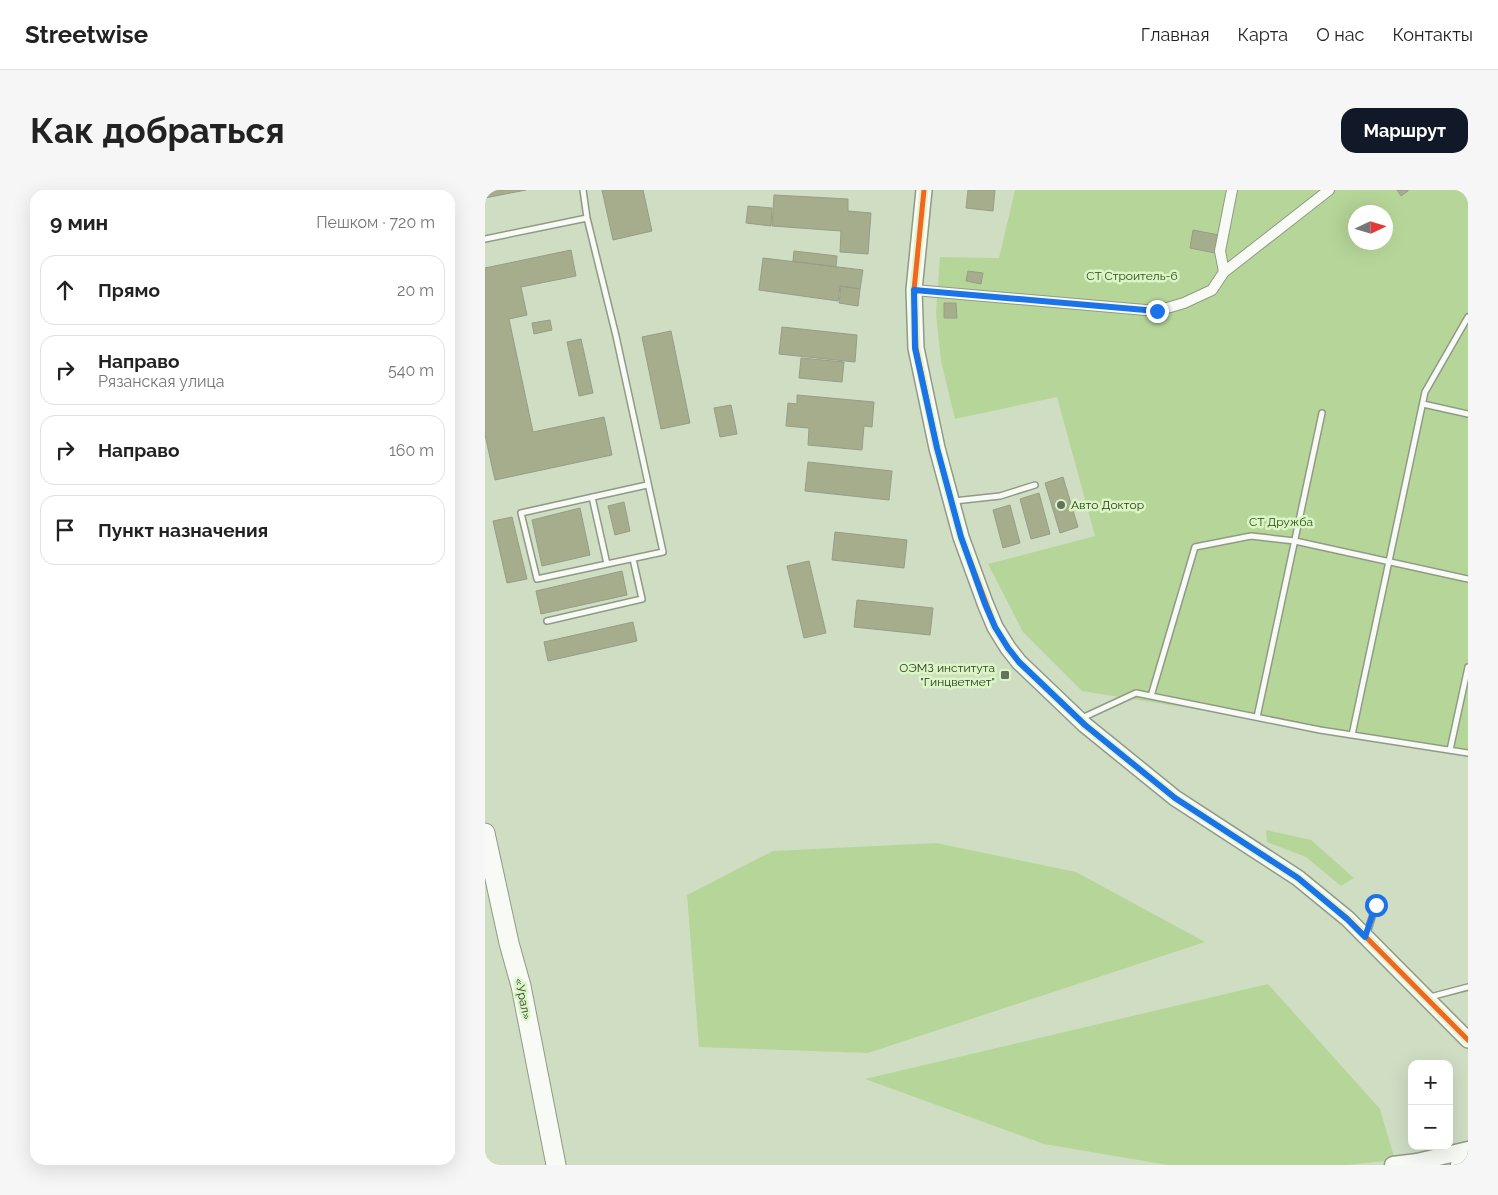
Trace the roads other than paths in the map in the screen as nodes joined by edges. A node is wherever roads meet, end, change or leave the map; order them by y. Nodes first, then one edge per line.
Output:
1 (583, 190) edge
2 (924, 190) edge
3 (1232, 190) edge
4 (1329, 190) edge
5 (587, 218) junction
6 (485, 239) edge
7 (1224, 272) junction
8 (914, 290) junction
9 (1468, 317) edge
10 (1423, 404) junction
11 (1322, 413) dead end
12 (1468, 414) edge
13 (647, 485) junction
14 (1035, 485) dead end
15 (592, 497) junction
16 (951, 502) junction
17 (1295, 541) junction
18 (633, 558) junction
19 (1389, 562) junction
20 (607, 564) junction
21 (1468, 579) edge
22 (547, 621) dead end
23 (1468, 667) edge
24 (1151, 696) junction
25 (1257, 717) junction
26 (1079, 719) junction
27 (1352, 735) junction
28 (1450, 750) junction
29 (1468, 753) edge
30 (487, 842) edge
31 (1376, 905) dead end
32 (1365, 937) junction
33 (1468, 987) edge
34 (1426, 998) junction
35 (1468, 1040) edge
36 (1468, 1150) edge
37 (1468, 1162) edge
38 (556, 1165) edge
39 (1393, 1165) edge
40 (1459, 1165) edge

1 - 5 lane
2 - 8 street
3 - 7 street
4 - 7 street
5 - 6 lane
5 - 13 lane
7 - 8 street
8 - 16 street
9 - 10 lane
10 - 12 lane
10 - 19 lane
11 - 17 lane
13 - 15 lane
13 - 18 lane
14 - 16 lane
15 - 20 lane
15 - 20 lane
16 - 26 street
17 - 19 lane
17 - 24 lane
17 - 25 lane
18 - 20 lane
18 - 22 lane
19 - 21 lane
19 - 27 lane
23 - 28 lane
24 - 25 lane
24 - 26 lane
25 - 27 lane
26 - 32 street
27 - 28 lane
28 - 29 lane
30 - 38 highway, «Урал»
31 - 32 lane
32 - 34 street
33 - 34 lane
34 - 35 street
36 - 39 main road
37 - 40 main road

